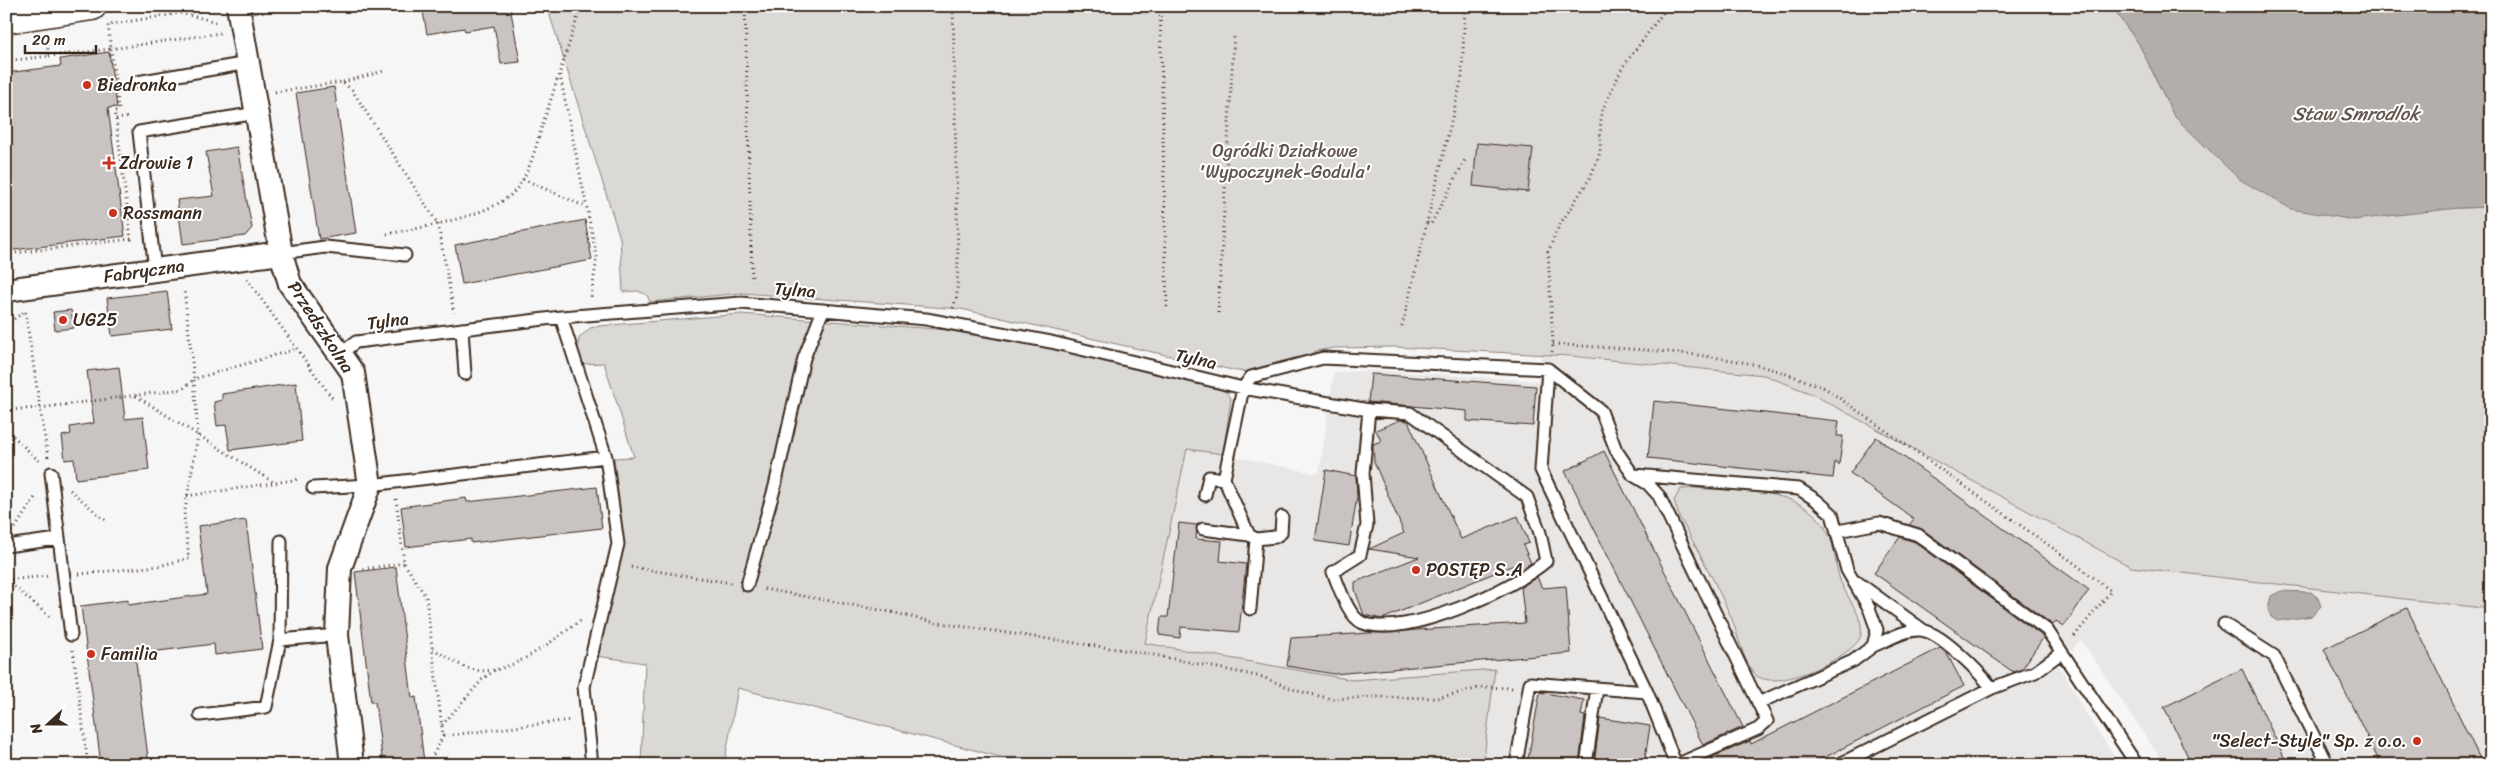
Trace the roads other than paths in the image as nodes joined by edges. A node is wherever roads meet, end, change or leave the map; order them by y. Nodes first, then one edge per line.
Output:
1 (92, 6) edge
2 (238, 6) edge
3 (6, 19) edge
4 (248, 63) junction
5 (137, 82) dead end
6 (257, 113) junction
7 (281, 253) junction
8 (405, 255) dead end
9 (155, 270) junction
10 (14, 289) edge
11 (823, 310) junction
12 (561, 318) junction
13 (462, 330) junction
14 (341, 353) junction
15 (1548, 368) junction
16 (465, 374) dead end
17 (1243, 388) junction
18 (1369, 410) junction
19 (606, 457) junction
20 (51, 473) road end
21 (1633, 475) junction
22 (1224, 479) junction
23 (370, 485) junction
24 (313, 488) road end
25 (1205, 495) dead end
26 (1282, 517) dead end
27 (1203, 529) dead end
28 (1838, 531) junction
29 (1252, 537) junction
30 (58, 539) junction
31 (281, 541) dead end
32 (6, 546) edge
33 (1852, 577) junction
34 (747, 585) road end
35 (1250, 609) dead end
36 (2224, 624) dead end
37 (1923, 630) junction
38 (71, 635) road end
39 (337, 635) junction
40 (280, 640) junction
41 (1873, 646) junction
42 (2061, 653) junction
43 (1598, 688) junction
44 (1992, 688) junction
45 (1647, 692) junction
46 (1758, 703) junction
47 (200, 716) dead end
48 (352, 765) edge
49 (592, 765) edge
50 (1516, 765) edge
51 (1586, 765) edge
52 (1676, 765) edge
53 (1838, 765) edge
54 (2136, 765) edge
55 (2328, 765) edge

1 - 3 main road
2 - 4 street, Przedszkolna
4 - 5 lane
4 - 6 street, Przedszkolna
6 - 7 street, Przedszkolna
6 - 9 lane
7 - 8 lane
7 - 9 street, Fabryczna
7 - 14 street, Przedszkolna
9 - 10 street, Fabryczna
11 - 12 lane, Tylna
11 - 17 lane, Tylna
11 - 34 lane
12 - 13 lane, Tylna
12 - 19 lane
13 - 14 lane, Tylna
13 - 16 lane
14 - 23 street, Przedszkolna
15 - 17 lane
15 - 21 lane
15 - 45 lane
17 - 18 lane, Tylna
17 - 22 lane
18 - 18 lane, Tylna
19 - 23 lane
19 - 49 lane
20 - 30 lane
21 - 28 lane
21 - 46 lane
22 - 25 lane
22 - 29 lane
23 - 24 lane
23 - 39 street, Przedszkolna
26 - 29 lane
27 - 29 lane
28 - 33 lane
28 - 42 lane
29 - 35 lane
30 - 32 lane
30 - 38 lane
31 - 40 lane
33 - 37 lane
33 - 41 lane
36 - 55 lane
37 - 41 lane
37 - 44 lane
39 - 40 lane
39 - 48 street, Przedszkolna
40 - 47 lane
41 - 46 lane
42 - 44 lane
42 - 54 lane
43 - 45 lane
43 - 50 lane
43 - 51 lane
44 - 53 lane
45 - 52 lane
46 - 52 lane

